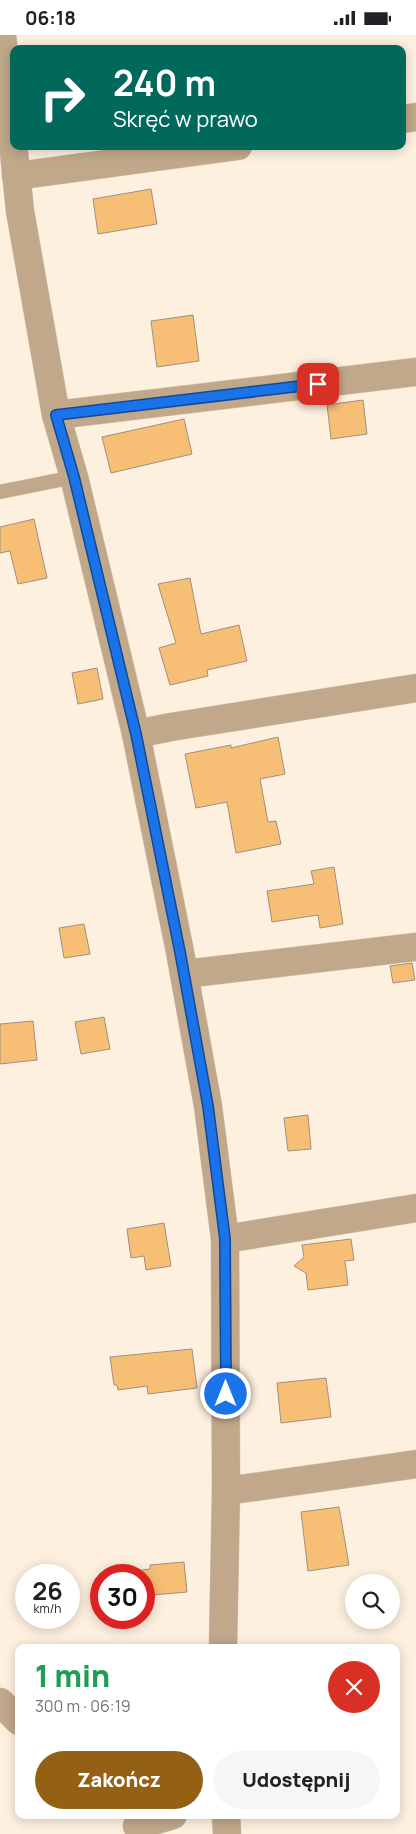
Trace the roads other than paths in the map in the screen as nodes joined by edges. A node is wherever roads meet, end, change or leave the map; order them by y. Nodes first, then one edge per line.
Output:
1 (2, 35) edge
2 (10, 115) edge
3 (14, 150) edge
4 (207, 150) edge
5 (16, 175) junction
6 (416, 372) edge
7 (56, 415) junction
8 (74, 477) junction
9 (0, 493) edge
10 (416, 689) edge
11 (136, 734) junction
12 (416, 947) edge
13 (184, 974) junction
14 (416, 1208) edge
15 (225, 1239) junction
16 (416, 1463) edge
17 (226, 1491) junction
18 (223, 1644) edge
19 (0, 1702) edge
20 (15, 1717) edge
21 (158, 1819) edge
22 (226, 1819) edge
23 (136, 1825) edge
24 (227, 1834) edge

1 - 2 street
3 - 5 street
4 - 5 street
5 - 7 street
6 - 7 street
7 - 8 street
8 - 9 lane
8 - 11 street
10 - 11 street
11 - 13 street
12 - 13 street
13 - 15 street
14 - 15 street
15 - 17 street
16 - 17 street
17 - 18 street
19 - 20 street
21 - 23 street
22 - 24 street

